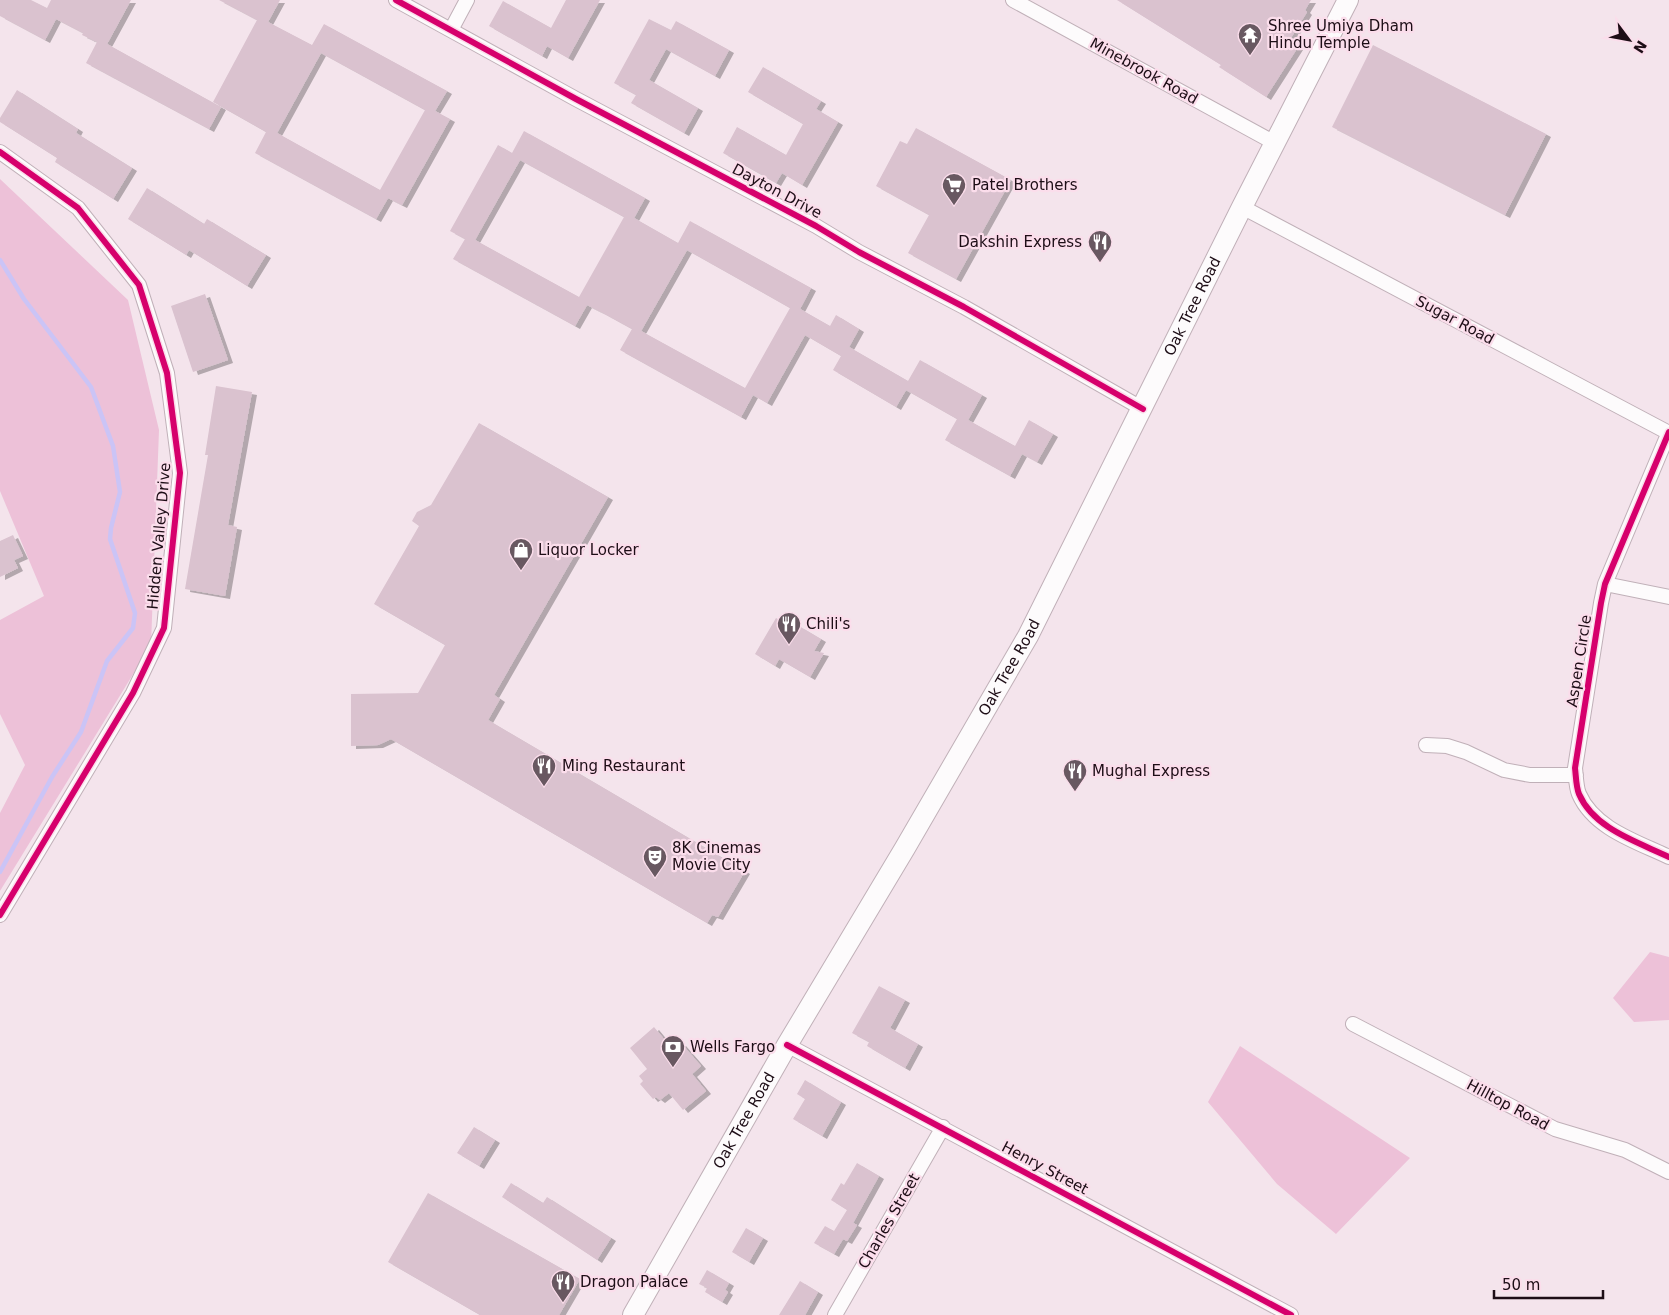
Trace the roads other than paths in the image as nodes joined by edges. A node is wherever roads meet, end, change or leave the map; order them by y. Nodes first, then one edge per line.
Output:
1 (396, 0) edge
2 (467, 0) edge
3 (1013, 0) edge
4 (1348, 0) edge
5 (451, 30) junction
6 (1275, 143) junction
7 (0, 152) edge
8 (1242, 207) junction
9 (1143, 409) junction
10 (1669, 433) edge
11 (1605, 584) junction
12 (1669, 597) edge
13 (1426, 744) dead end
14 (1576, 774) junction
15 (1669, 857) edge
16 (0, 916) edge
17 (1353, 1024) dead end
18 (787, 1044) junction
19 (944, 1128) junction
20 (1669, 1172) edge
21 (633, 1315) edge
22 (835, 1315) edge
23 (1291, 1315) edge

1 - 5 street, Dayton Drive
2 - 5 street
3 - 6 street, Minebrook Road
4 - 6 main road, Oak Tree Road
5 - 9 street, Dayton Drive
6 - 8 main road, Oak Tree Road
7 - 16 street, Hidden Valley Drive
8 - 9 main road, Oak Tree Road
8 - 10 street, Sugar Road
9 - 18 main road, Oak Tree Road
10 - 11 street, Aspen Circle
11 - 12 street
11 - 14 street, Aspen Circle
13 - 14 street
14 - 15 street, Aspen Circle
17 - 20 street, Hilltop Road
18 - 19 street, Henry Street
18 - 21 main road, Oak Tree Road
19 - 22 street, Charles Street
19 - 23 street, Henry Street

